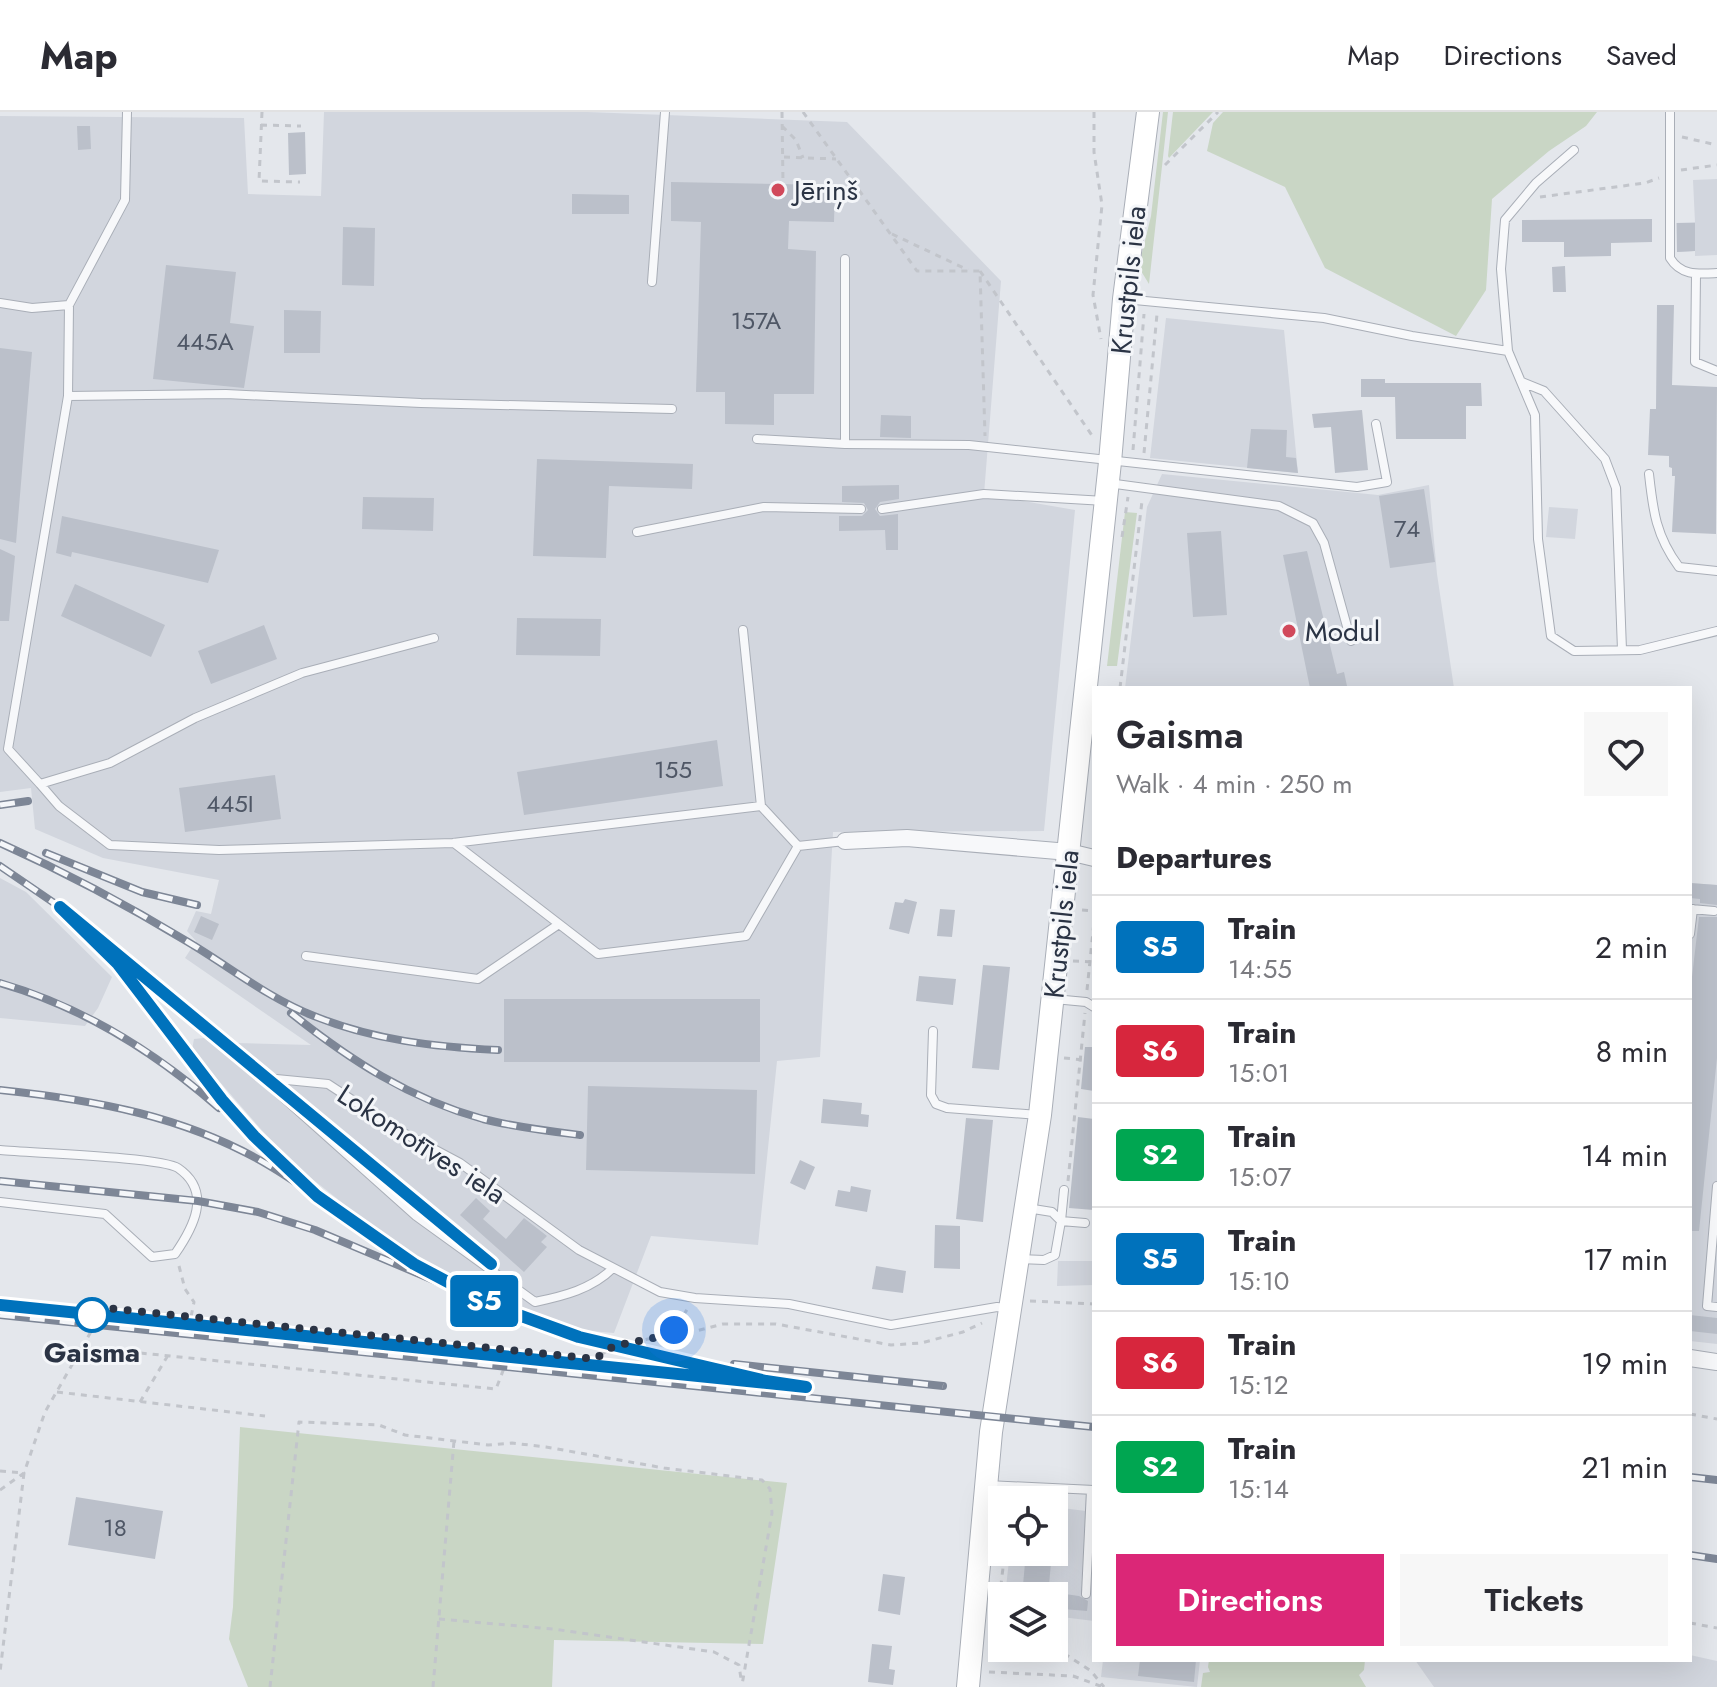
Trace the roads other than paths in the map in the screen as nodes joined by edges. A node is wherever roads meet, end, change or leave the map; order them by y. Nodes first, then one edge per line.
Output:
1 (127, 112) edge
2 (665, 112) edge
3 (1148, 112) edge
4 (1670, 112) edge
5 (1574, 150) dead end
6 (845, 259) dead end
7 (1717, 273) edge
8 (1696, 274) junction
9 (652, 282) dead end
10 (1124, 299) junction
11 (0, 303) edge
12 (69, 305) junction
13 (1508, 351) junction
14 (1717, 371) edge
15 (1522, 382) junction
16 (68, 396) junction
17 (672, 409) dead end
18 (1376, 424) dead end
19 (757, 439) dead end
20 (845, 444) junction
21 (1649, 474) dead end
22 (1108, 482) junction
23 (861, 509) dead end
24 (882, 509) dead end
25 (637, 532) dead end
26 (1717, 571) edge
27 (743, 630) dead end
28 (1717, 631) edge
29 (434, 638) dead end
30 (1351, 641) dead end
31 (1622, 650) junction
32 (40, 784) junction
33 (761, 806) junction
34 (845, 841) joint
35 (453, 843) junction
36 (798, 846) junction
37 (1069, 852) junction
38 (1092, 858) edge
39 (1692, 909) edge
40 (1714, 911) dead end
41 (559, 924) junction
42 (306, 956) dead end
43 (1053, 999) junction
44 (1090, 1004) edge
45 (933, 1031) dead end
46 (1040, 1115) junction
47 (0, 1150) edge
48 (1717, 1186) edge
49 (1064, 1190) road end
50 (0, 1202) edge
51 (1027, 1208) junction
52 (1061, 1221) junction
53 (1085, 1223) dead end
54 (1019, 1259) junction
55 (613, 1268) junction
56 (1018, 1304) junction
57 (1717, 1307) edge
58 (1692, 1358) edge
59 (1717, 1362) edge
60 (986, 1485) junction
61 (1092, 1490) edge
62 (1092, 1505) edge
63 (1086, 1594) dead end
64 (969, 1679) edge

1 - 12 lane
2 - 9 lane
3 - 10 street, Krustpils iela
4 - 8 lane
5 - 13 lane
6 - 20 lane
7 - 8 lane
8 - 14 lane
10 - 13 lane
10 - 22 street, Krustpils iela
11 - 12 lane
12 - 16 lane
13 - 15 lane
15 - 31 lane
15 - 31 lane
16 - 17 lane
16 - 32 lane
18 - 22 lane
19 - 20 lane
20 - 22 lane
21 - 26 lane
22 - 24 lane
22 - 30 lane
22 - 37 street, Krustpils iela
23 - 25 lane
27 - 33 lane
28 - 31 lane
29 - 32 lane
32 - 35 lane
33 - 35 lane
33 - 36 lane
34 - 36 lane
34 - 37 street
35 - 41 lane
36 - 41 lane
37 - 38 street
37 - 43 street, Krustpils iela
39 - 40 lane
41 - 42 lane
43 - 44 lane
43 - 46 street, Krustpils iela
45 - 46 lane
46 - 51 street, Krustpils iela
47 - 50 lane
48 - 57 lane
49 - 52 lane
51 - 52 lane
51 - 54 street, Krustpils iela
52 - 53 lane
52 - 54 lane
54 - 56 street, Krustpils iela
55 - 55 lane, Lokomotīves iela
55 - 56 lane, Lokomotīves iela
56 - 60 street, Krustpils iela
58 - 59 street
60 - 61 lane
60 - 64 street, Krustpils iela
62 - 63 lane

